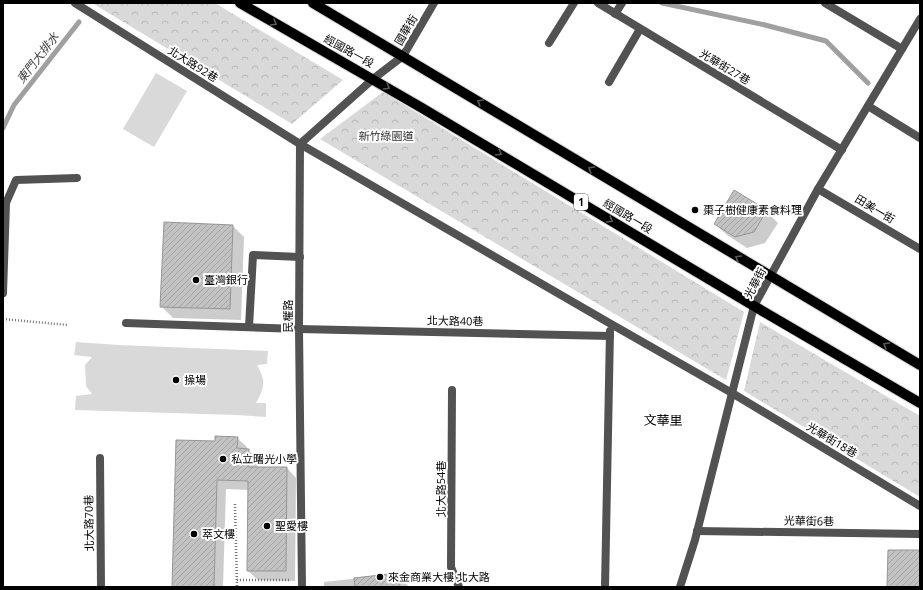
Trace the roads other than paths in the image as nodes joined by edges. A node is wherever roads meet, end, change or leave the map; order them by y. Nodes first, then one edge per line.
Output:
1 (75, 3) edge
2 (240, 3) edge
3 (313, 3) edge
4 (434, 3) edge
5 (574, 3) edge
6 (598, 3) edge
7 (622, 3) edge
8 (826, 3) edge
9 (615, 14) junction
10 (919, 22) edge
11 (640, 29) junction
12 (549, 43) dead end
13 (902, 49) junction
14 (403, 56) junction
15 (373, 79) junction
16 (609, 82) dead end
17 (868, 106) junction
18 (920, 138) edge
19 (300, 144) junction
20 (842, 150) junction
21 (77, 178) dead end
22 (818, 189) junction
23 (920, 249) edge
24 (300, 257) junction
25 (770, 277) junction
26 (3, 293) edge
27 (754, 306) junction
28 (126, 323) dead end
29 (611, 324) junction
30 (249, 327) junction
31 (299, 329) junction
32 (610, 336) junction
33 (920, 365) edge
34 (452, 390) dead end
35 (732, 393) junction
36 (920, 403) edge
37 (100, 458) dead end
38 (920, 506) edge
39 (697, 531) junction
40 (920, 534) edge
41 (302, 583) edge
42 (101, 587) edge
43 (459, 587) edge
44 (605, 587) edge
45 (680, 587) edge

1 - 19 street, 北大路92巷
2 -> 15 main road, 經國路一段 / 1
3 - 14 main road, 經國路一段
4 - 14 street, 國華街
5 - 12 street
6 - 9 street, 光華街27巷
7 - 9 street
8 - 13 street
9 - 11 street, 光華街27巷
10 - 13 street, 光華街
11 - 16 street
11 - 20 street, 光華街27巷
13 - 17 street, 光華街
14 - 15 street, 國華街
25 -> 14 main road, 經國路一段
15 - 19 street
15 -> 27 main road, 經國路一段 / 1
17 - 18 street
17 - 20 street, 光華街
19 - 24 street, 民權路
19 - 29 street, 北大路92巷
20 - 22 street, 光華街
21 - 26 street
22 - 23 street, 田美一街
22 - 25 street, 光華街
24 - 30 street
24 - 31 street, 民權路
25 - 27 street, 光華街
33 -> 25 main road, 經國路一段
27 - 35 street, 光華街
27 - 36 main road, 經國路一段 / 1
28 - 30 street, 北大路40巷
29 - 32 street
29 - 35 street, 光華街18巷
30 - 31 street, 北大路40巷
31 - 32 street, 北大路40巷
31 - 41 street, 民權路
32 - 44 street
34 - 43 street, 北大路54巷
35 - 38 street, 光華街18巷
35 - 39 street, 光華街
37 - 42 street, 北大路70巷
39 - 40 street, 光華街6巷
39 - 45 street, 光華街

